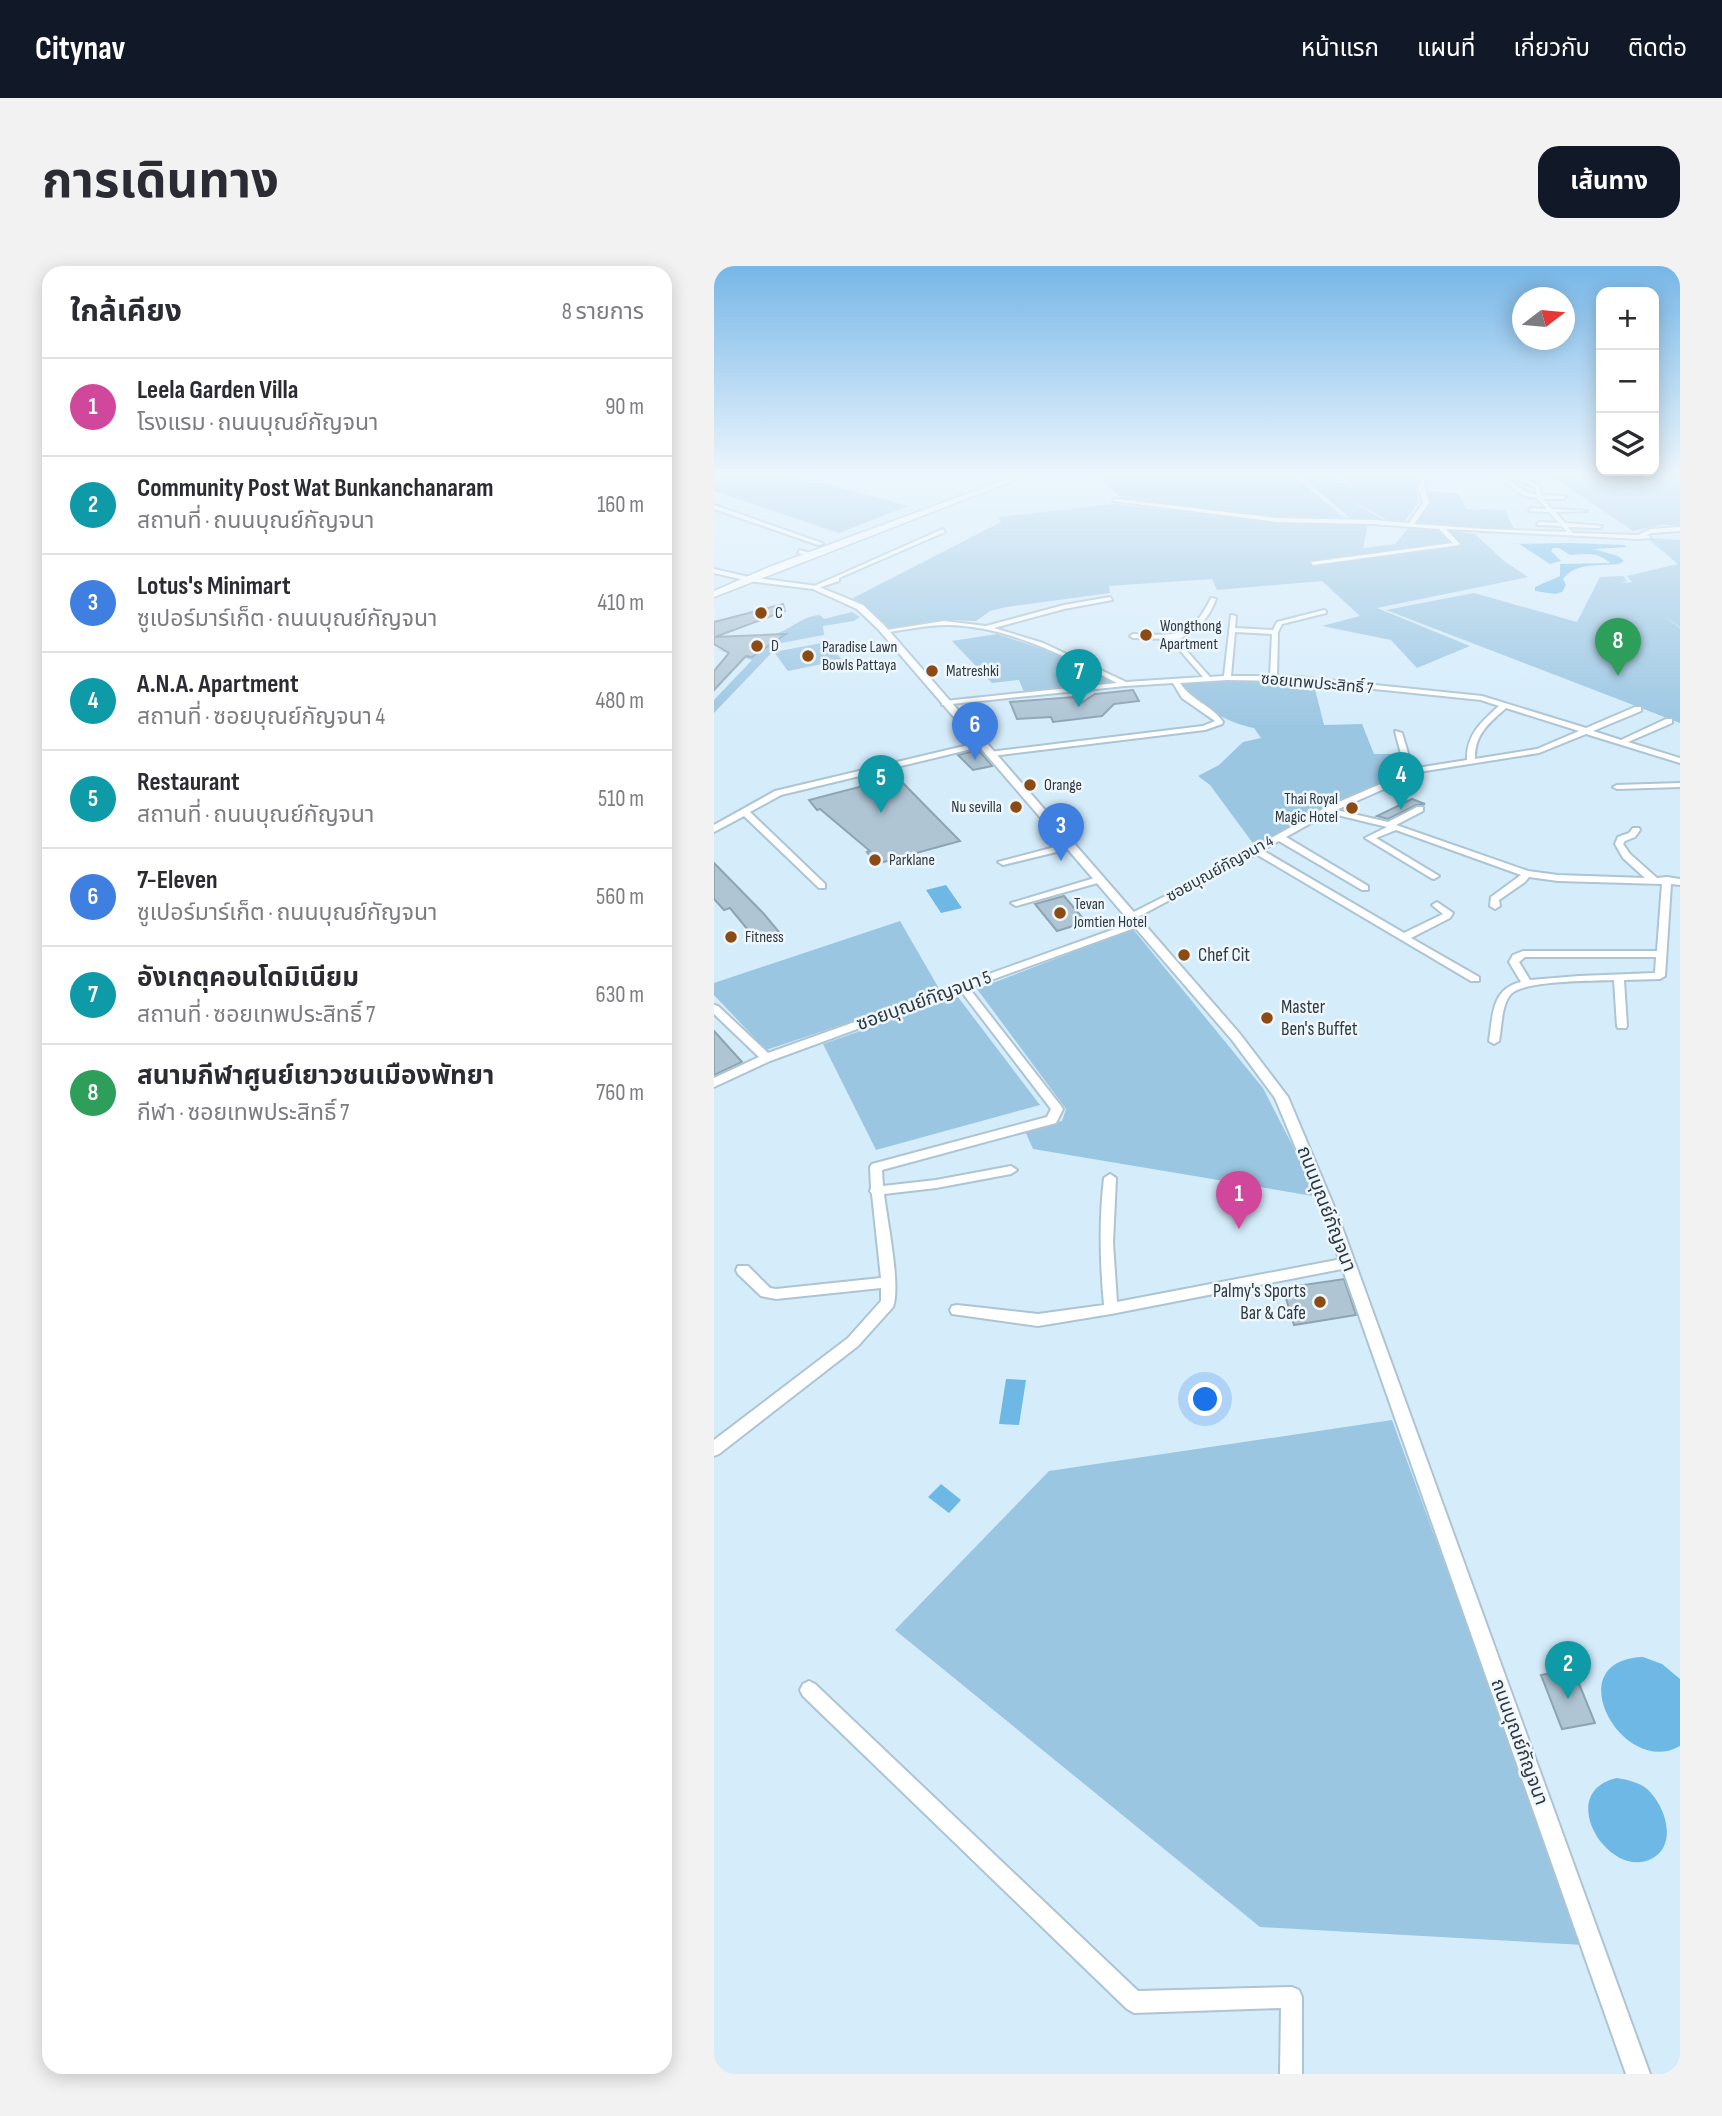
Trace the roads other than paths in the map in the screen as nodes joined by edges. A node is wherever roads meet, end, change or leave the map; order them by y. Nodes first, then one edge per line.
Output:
1 (786, 558) edge
2 (800, 558) edge
3 (879, 558) edge
4 (1354, 558) edge
5 (1313, 564) dead end
6 (714, 571) edge
7 (743, 578) junction
8 (714, 587) edge
9 (815, 587) junction
10 (714, 594) edge
11 (1110, 599) dead end
12 (1213, 599) dead end
13 (1324, 612) dead end
14 (1233, 616) dead end
15 (985, 628) junction
16 (1232, 630) junction
17 (883, 631) junction
18 (1275, 632) junction
19 (1133, 636) dead end
20 (1179, 637) junction
21 (1227, 678) junction
22 (1273, 678) junction
23 (1208, 679) junction
24 (1176, 682) junction
25 (1125, 684) junction
26 (945, 703) junction
27 (1505, 705) junction
28 (1638, 709) dead end
29 (1669, 721) dead end
30 (1587, 730) junction
31 (1398, 733) dead end
32 (1622, 742) junction
33 (986, 749) junction
34 (1471, 761) junction
35 (1680, 761) edge
36 (1410, 775) junction
37 (1680, 785) edge
38 (1617, 787) dead end
39 (1420, 809) dead end
40 (1328, 810) junction
41 (745, 812) junction
42 (1393, 826) junction
43 (714, 829) edge
44 (1636, 830) dead end
45 (1279, 837) junction
46 (1070, 846) junction
47 (1255, 850) junction
48 (1003, 862) dead end
49 (1526, 874) junction
50 (1434, 876) dead end
51 (1098, 880) junction
52 (1667, 880) junction
53 (1654, 881) junction
54 (1680, 882) edge
55 (822, 886) dead end
56 (1365, 888) dead end
57 (1016, 903) dead end
58 (1437, 905) dead end
59 (1495, 906) dead end
60 (1134, 920) junction
61 (1405, 937) junction
62 (1662, 954) junction
63 (1619, 977) junction
64 (1475, 979) dead end
65 (1527, 983) junction
66 (964, 988) junction
67 (714, 1008) edge
68 (1622, 1026) dead end
69 (1493, 1041) dead end
70 (766, 1058) junction
71 (714, 1083) edge
72 (1011, 1170) dead end
73 (1110, 1178) dead end
74 (876, 1191) junction
75 (1347, 1264) junction
76 (743, 1270) dead end
77 (888, 1282) junction
78 (957, 1310) dead end
79 (1111, 1310) junction
80 (714, 1449) edge
81 (809, 1690) dead end
82 (1291, 2074) edge
83 (1638, 2074) edge

1 - 7 main road
2 - 7 main road
3 - 9 street
4 - 5 street
6 - 7 street, ถนนบุณย์กัญจนา
7 - 8 main road
7 - 9 street, ถนนบุณย์กัญจนา
7 - 10 main road
9 - 17 street, ถนนบุณย์กัญจนา
11 - 15 street
12 - 20 street
13 - 18 street
14 - 16 street
15 - 17 street
15 - 25 street
16 - 18 street
16 - 21 street
17 - 26 street, ถนนบุณย์กัญจนา
18 - 22 street
19 - 20 street
20 - 23 street
21 - 22 street, ซอยเทพประสิทธิ์ 7
21 - 23 street, ซอยเทพประสิทธิ์ 7
22 - 27 street, ซอยเทพประสิทธิ์ 7
23 - 24 street, ซอยเทพประสิทธิ์ 7
24 - 25 street, ซอยเทพประสิทธิ์ 7
24 - 33 street
25 - 26 street, ซอยเทพประสิทธิ์ 7
26 - 33 street, ถนนบุณย์กัญจนา
27 - 30 street, ซอยเทพประสิทธิ์ 7
27 - 34 street
28 - 30 street, ซอยบุณย์กัญจนา 4
29 - 32 street
30 - 32 street, ซอยเทพประสิทธิ์ 7
30 - 34 street, ซอยบุณย์กัญจนา 4
31 - 36 street
32 - 35 street, ซอยเทพประสิทธิ์ 7
33 - 41 street
33 - 46 street, ถนนบุณย์กัญจนา
34 - 36 street, ซอยบุณย์กัญจนา 4
36 - 40 street, ซอยบุณย์กัญจนา 4
37 - 38 street
39 - 42 street
40 - 42 street
40 - 45 street, ซอยบุณย์กัญจนา 4
41 - 43 street
41 - 55 street
42 - 49 street
42 - 50 street
44 - 53 street
45 - 47 street, ซอยบุณย์กัญจนา 4
45 - 56 street
46 - 48 street
46 - 51 street, ถนนบุณย์กัญจนา
47 - 60 street, ซอยบุณย์กัญจนา 4
47 - 61 street
49 - 53 street
49 - 59 street
51 - 57 street
51 - 60 street, ถนนบุณย์กัญจนา
52 - 53 street
52 - 54 street
52 - 62 street
58 - 61 street
60 - 66 street, ซอยบุณย์กัญจนา 5
60 - 75 street, ถนนบุณย์กัญจนา
61 - 64 street
62 - 63 street
62 - 65 street
63 - 65 street
63 - 68 street
65 - 69 street
66 - 70 street, ซอยบุณย์กัญจนา 5
66 - 74 street
67 - 70 street
70 - 71 street, ซอยบุณย์กัญจนา 5
72 - 74 street
73 - 79 street
74 - 77 street
75 - 79 street
75 - 83 street, ถนนบุณย์กัญจนา
76 - 77 street
77 - 80 street
78 - 79 street
81 - 82 street

